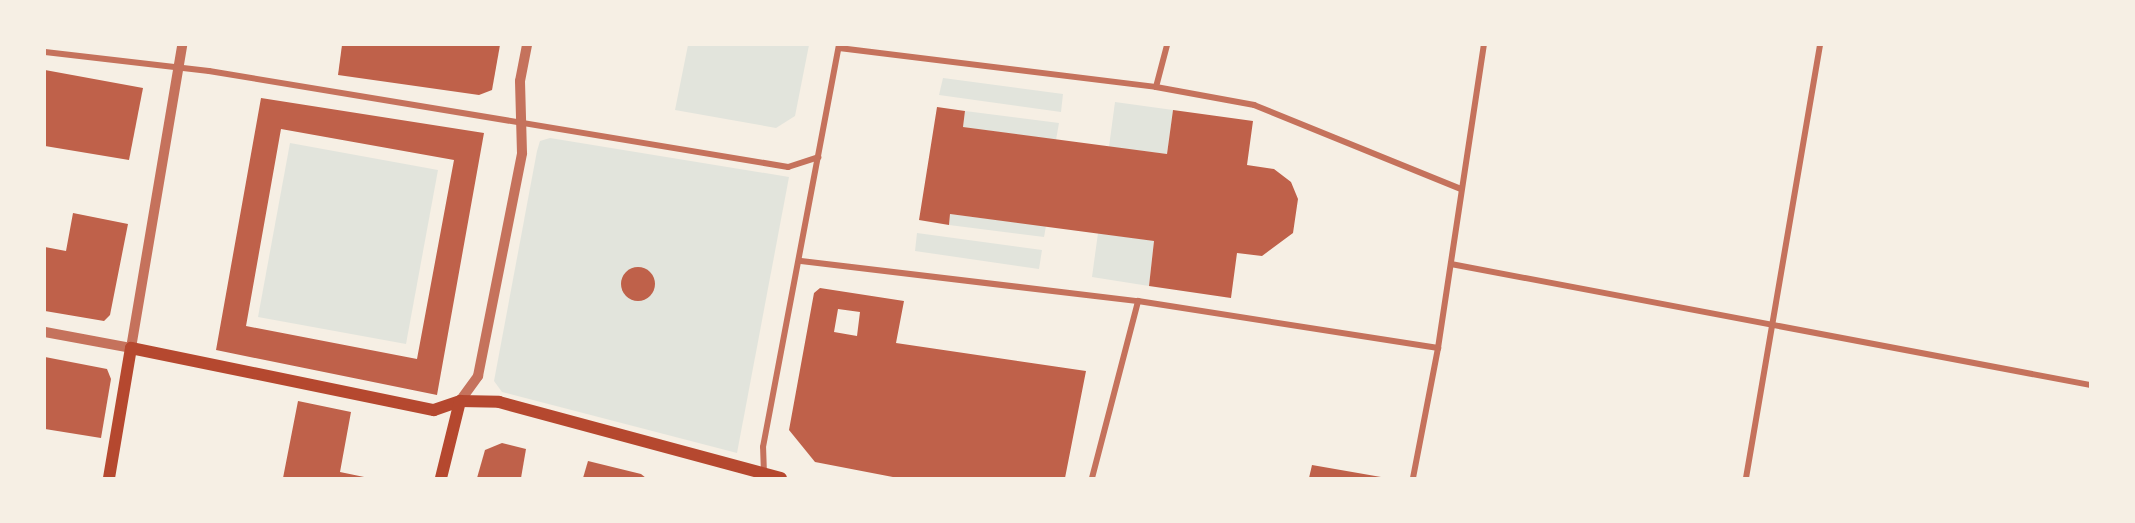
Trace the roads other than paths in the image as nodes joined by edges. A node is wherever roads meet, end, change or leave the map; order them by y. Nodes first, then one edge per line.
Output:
1 (182, 45) edge
2 (527, 45) edge
3 (1167, 45) edge
4 (1484, 45) edge
5 (1820, 45) edge
6 (839, 47) edge
7 (45, 52) edge
8 (178, 70) junction
9 (1156, 87) junction
10 (521, 124) junction
11 (818, 157) junction
12 (1461, 189) junction
13 (801, 261) junction
14 (1451, 264) junction
15 (1138, 301) junction
16 (1770, 323) junction
17 (45, 332) edge
18 (131, 348) junction
19 (1438, 348) junction
20 (2090, 385) edge
21 (460, 401) junction
22 (764, 476) edge
23 (109, 478) edge
24 (441, 478) edge
25 (781, 478) edge
26 (1092, 478) edge
27 (1413, 478) edge
28 (1746, 478) edge

1 - 8 street
2 - 10 street
3 - 9 street
4 - 12 street
5 - 16 street
6 - 9 street
6 - 11 street
7 - 8 street
8 - 10 street
8 - 18 street
9 - 12 street
10 - 11 street
10 - 21 street
11 - 13 street
12 - 14 street
13 - 15 street
13 - 22 street
14 - 16 street
14 - 19 street
15 - 19 street
15 - 26 street
16 - 20 street
16 - 28 street
17 - 18 street
18 - 21 main road
18 - 23 main road
19 - 27 street
21 - 22 main road
21 - 24 main road
22 - 25 main road

